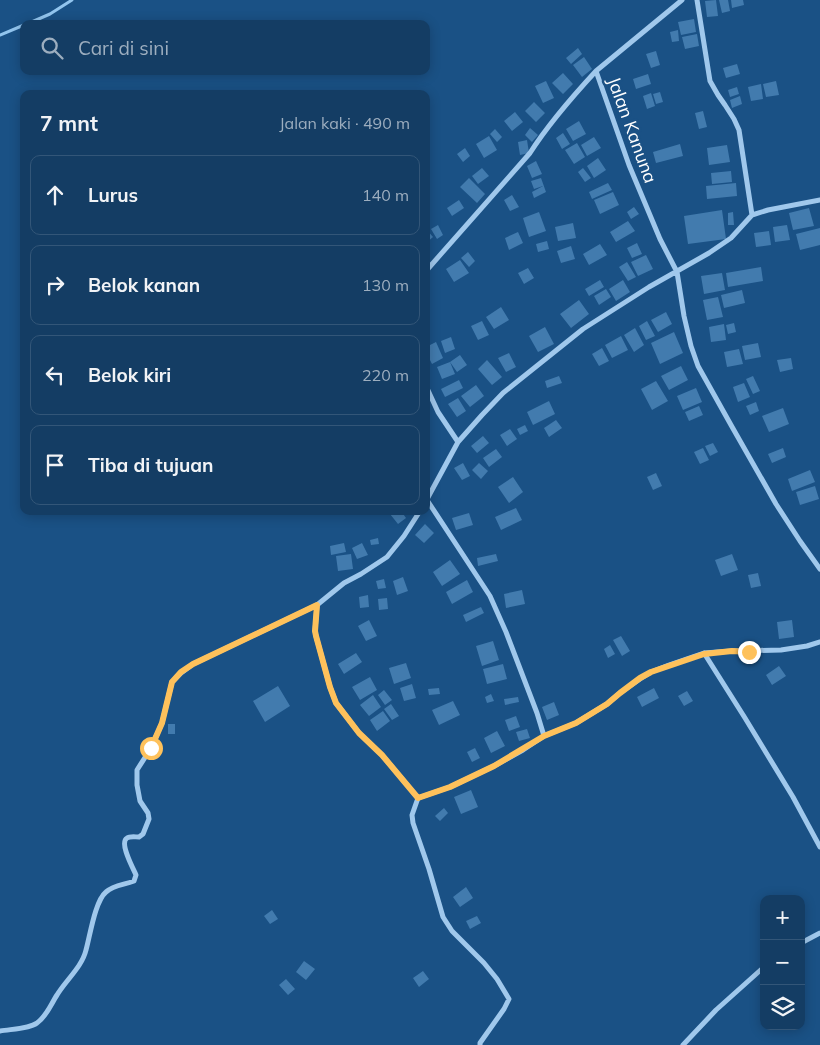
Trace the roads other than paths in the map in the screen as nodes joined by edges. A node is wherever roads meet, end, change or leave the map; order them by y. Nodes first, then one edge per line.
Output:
1 (682, 0) edge
2 (697, 0) edge
3 (596, 71) junction
4 (820, 200) edge
5 (752, 215) junction
6 (430, 266) edge
7 (677, 272) junction
8 (430, 395) edge
9 (458, 442) junction
10 (430, 494) edge
11 (430, 505) edge
12 (417, 515) edge
13 (820, 569) edge
14 (317, 605) junction
15 (820, 642) edge
16 (704, 654) junction
17 (544, 736) junction
18 (418, 798) junction
19 (820, 847) edge
20 (820, 933) edge
21 (805, 941) edge
22 (760, 971) edge
23 (0, 1032) edge
24 (480, 1045) edge
25 (683, 1045) edge

1 - 3 street, Jalan Kanuna
2 - 5 street
3 - 6 street
3 - 7 street, Jalan Kanuna
4 - 5 street
5 - 7 street
7 - 9 street
7 - 13 street, Jalan Kanuna
8 - 9 street
9 - 10 street
11 - 17 street
12 - 14 street
14 - 18 street
14 - 23 street
15 - 16 street
16 - 17 street
16 - 19 street
17 - 18 street
18 - 24 street
20 - 21 street
22 - 25 street

